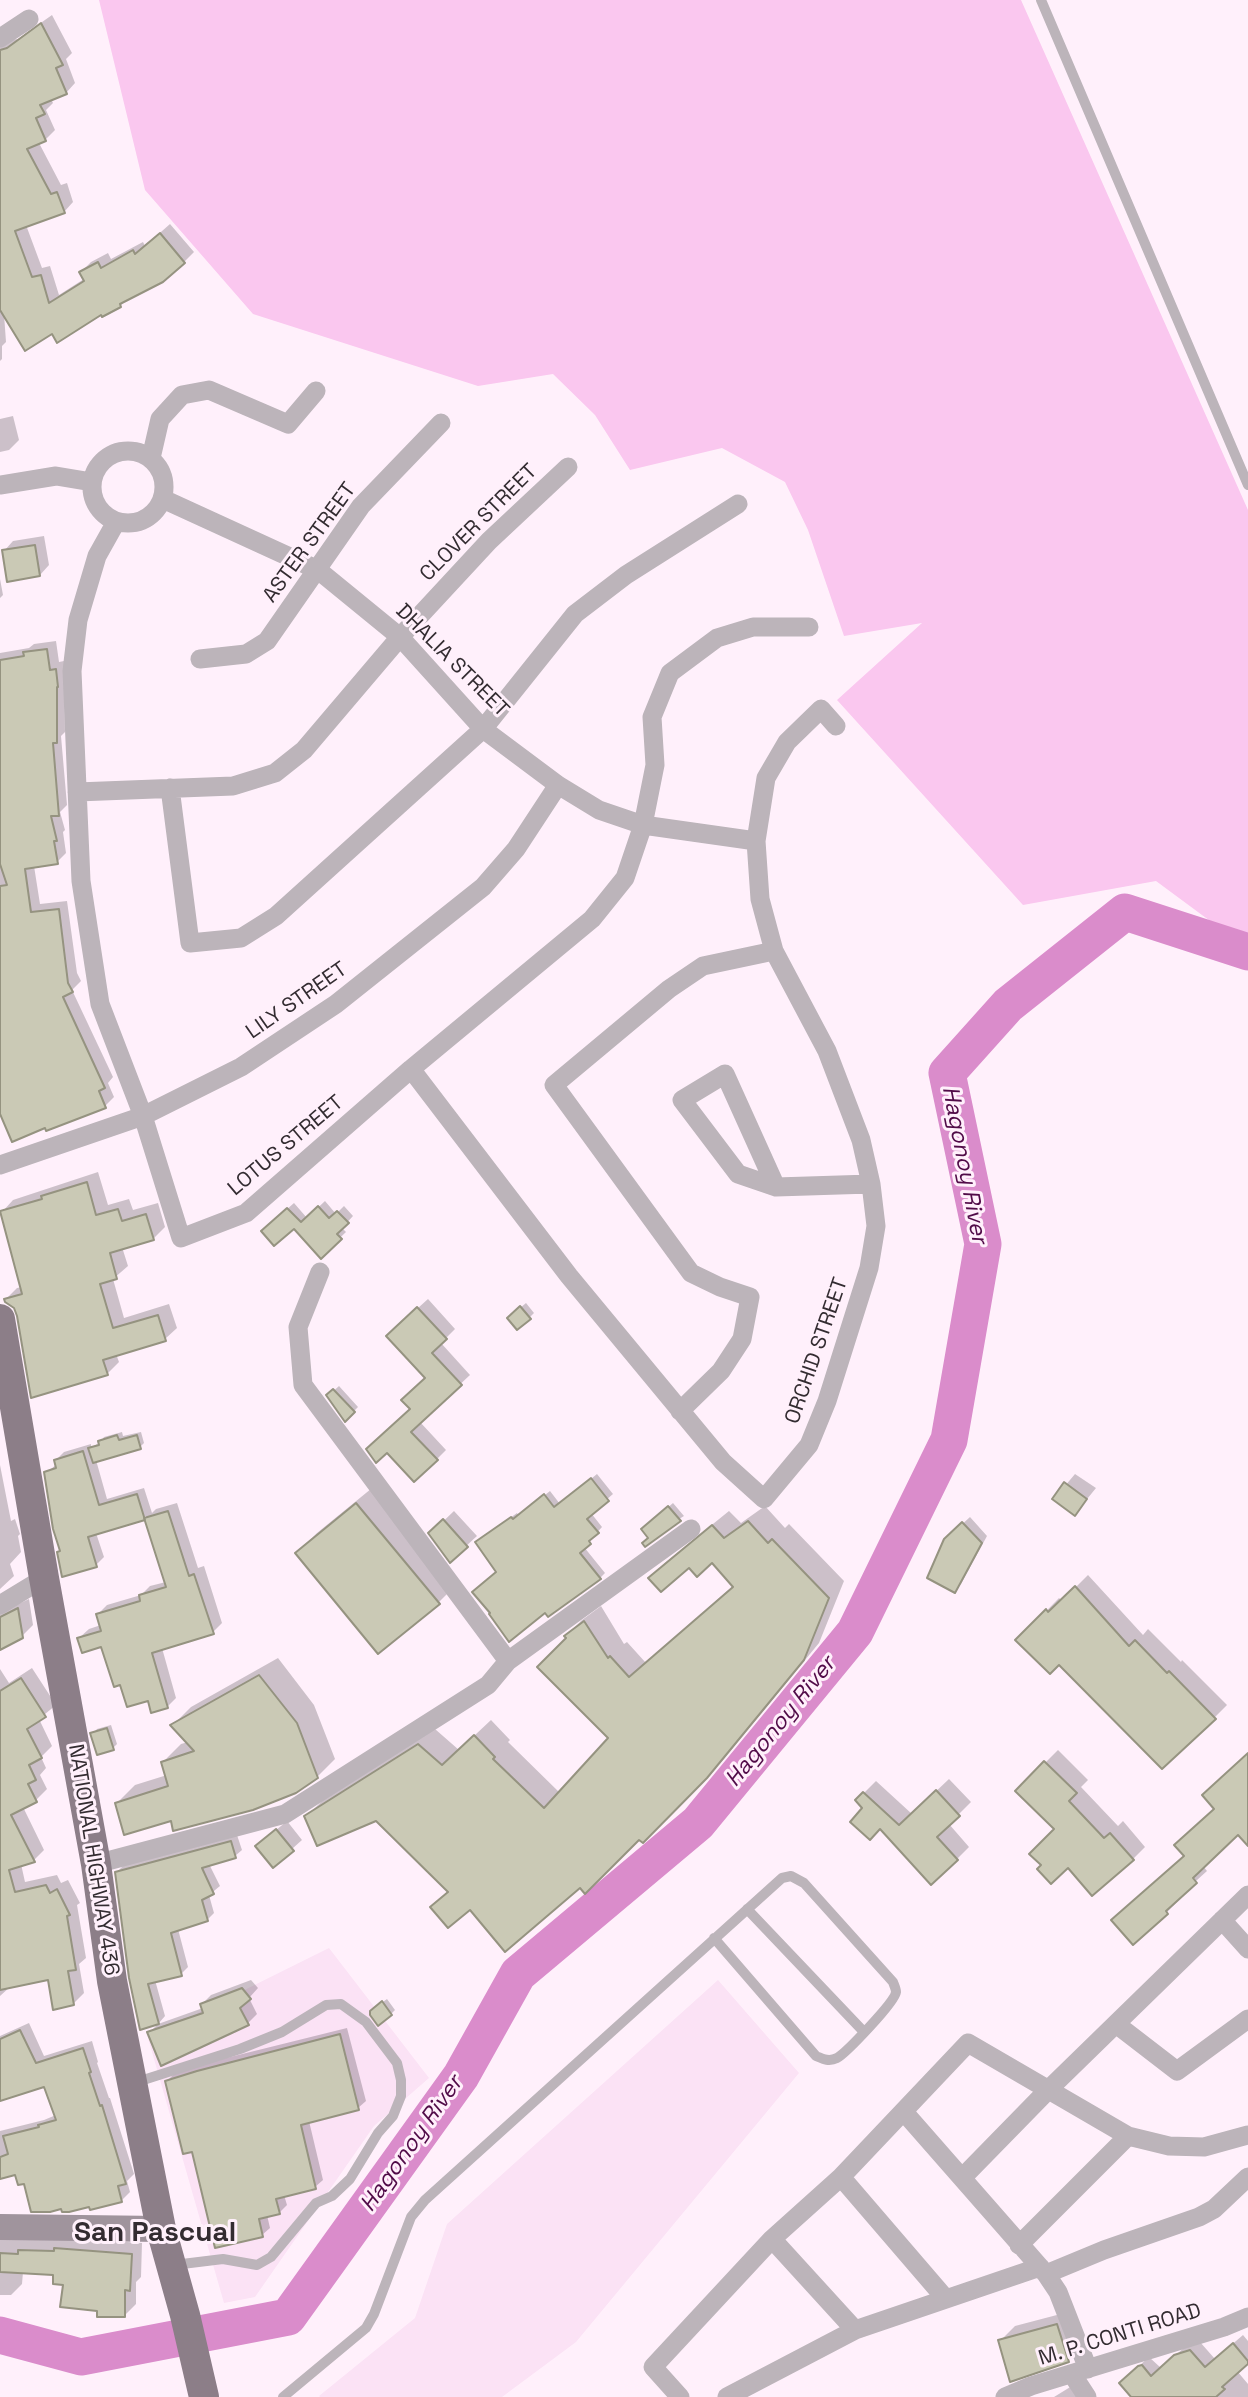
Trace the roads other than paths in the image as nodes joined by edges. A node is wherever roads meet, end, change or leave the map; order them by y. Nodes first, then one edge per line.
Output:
1 (1041, 0) edge
2 (29, 19) dead end
3 (0, 38) edge
4 (316, 391) dead end
5 (441, 423) dead end
6 (150, 458) junction
7 (568, 467) dead end
8 (92, 482) junction
9 (0, 485) edge
10 (1248, 485) edge
11 (163, 499) junction
12 (738, 503) dead end
13 (116, 522) junction
14 (318, 570) junction
15 (809, 627) dead end
16 (400, 637) junction
17 (200, 659) dead end
18 (836, 726) dead end
19 (483, 729) junction
20 (558, 785) junction
21 (170, 788) junction
22 (77, 792) junction
23 (643, 825) junction
24 (756, 841) junction
25 (774, 951) junction
26 (411, 1069) junction
27 (143, 1116) junction
28 (0, 1164) edge
29 (871, 1184) junction
30 (776, 1187) junction
31 (320, 1272) dead end
32 (0, 1320) edge
33 (680, 1410) junction
34 (691, 1529) dead end
35 (44, 1578) junction
36 (0, 1605) edge
37 (508, 1661) junction
38 (96, 1864) junction
39 (1248, 1895) edge
40 (747, 1909) junction
41 (1223, 1920) junction
42 (714, 1938) junction
43 (1248, 1949) edge
44 (1248, 2020) edge
45 (1116, 2024) junction
46 (864, 2032) junction
47 (133, 2083) junction
48 (1049, 2089) junction
49 (904, 2112) junction
50 (1128, 2136) junction
51 (1248, 2136) edge
52 (841, 2177) junction
53 (1248, 2177) edge
54 (962, 2178) junction
55 (0, 2227) edge
56 (161, 2229) junction
57 (772, 2239) junction
58 (1019, 2245) junction
59 (172, 2265) junction
60 (1043, 2270) junction
61 (945, 2298) junction
62 (1248, 2317) edge
63 (855, 2330) junction
64 (1080, 2371) junction
65 (204, 2397) edge
66 (284, 2397) edge
67 (680, 2397) edge
68 (727, 2397) edge
69 (1005, 2397) edge
70 (1087, 2397) edge

1 - 10 lane
2 - 3 street
4 - 6 street
5 - 14 street, ASTER STREET
6 - 8 street
6 - 11 street
7 - 16 street, CLOVER STREET
8 - 9 street
8 - 13 street
11 - 13 street
11 - 14 street, DHALIA STREET
12 - 19 street
13 - 22 street, LOTUS STREET
14 - 16 street, DHALIA STREET
14 - 17 street, ASTER STREET
15 - 23 street, LOTUS STREET
16 - 19 street, DHALIA STREET
16 - 21 street, CLOVER STREET
18 - 24 street, ORCHID STREET
19 - 20 street, DHALIA STREET
19 - 21 street
20 - 23 street, DHALIA STREET
20 - 27 street, LILY STREET
21 - 22 street, CLOVER STREET
22 - 27 street, LOTUS STREET
23 - 24 street, DHALIA STREET
23 - 26 street, LOTUS STREET
24 - 25 street, ORCHID STREET
25 - 29 street, ORCHID STREET
25 - 33 street
26 - 27 street, LOTUS STREET
26 - 33 street, ORCHID STREET
27 - 28 street, LILY STREET
29 - 30 street
29 - 33 street, ORCHID STREET
30 - 30 street
31 - 37 street
32 - 35 main road, NATIONAL HIGHWAY 436
34 - 37 street
35 - 36 street
35 - 38 main road, NATIONAL HIGHWAY 436
37 - 38 street
38 - 47 main road, NATIONAL HIGHWAY 436
39 - 41 street
40 - 42 lane
40 - 46 lane
40 - 46 lane
41 - 43 street
41 - 45 street
42 - 46 lane
42 - 66 lane
44 - 45 street
45 - 48 street
47 - 56 main road, NATIONAL HIGHWAY 436
47 - 59 lane
48 - 49 street
48 - 50 street
48 - 54 street
49 - 52 street
49 - 54 street
50 - 51 street
50 - 58 street
52 - 57 street
52 - 61 street
53 - 60 street
54 - 58 street
55 - 56 main road
56 - 59 main road, NATIONAL HIGHWAY 436
57 - 63 street
57 - 67 street
58 - 60 street
59 - 65 main road, NATIONAL HIGHWAY 436
60 - 61 street
60 - 64 street
61 - 63 street
62 - 64 street, M. P. CONTI ROAD
63 - 68 street
64 - 69 street, M. P. CONTI ROAD
64 - 70 street

